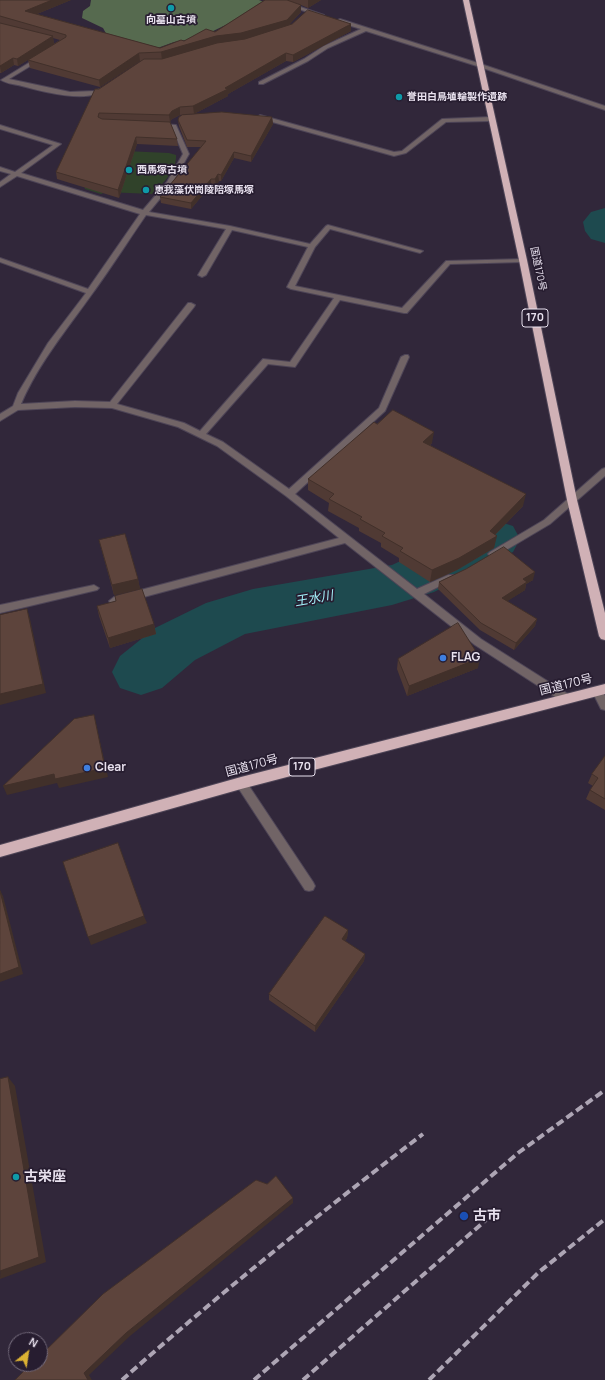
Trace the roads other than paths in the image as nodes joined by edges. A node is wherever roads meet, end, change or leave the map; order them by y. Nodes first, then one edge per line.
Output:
1 (275, 0) edge
2 (466, 0) edge
3 (309, 11) junction
4 (304, 15) edge
5 (330, 18) edge
6 (337, 20) edge
7 (364, 30) junction
8 (43, 56) edge
9 (479, 65) junction
10 (1, 81) edge
11 (261, 83) dead end
12 (112, 85) edge
13 (605, 108) edge
14 (252, 117) edge
15 (491, 119) junction
16 (151, 125) edge
17 (0, 127) edge
18 (0, 169) edge
19 (16, 174) junction
20 (0, 185) edge
21 (144, 213) junction
22 (230, 228) junction
23 (312, 246) junction
24 (420, 251) dead end
25 (0, 260) edge
26 (523, 260) junction
27 (202, 274) dead end
28 (90, 292) junction
29 (338, 297) junction
30 (191, 305) dead end
31 (405, 357) dead end
32 (112, 406) junction
33 (16, 407) junction
34 (0, 418) edge
35 (201, 434) junction
36 (605, 471) edge
37 (289, 494) junction
38 (572, 500) junction
39 (346, 539) junction
40 (488, 557) edge
41 (460, 573) edge
42 (94, 588) dead end
43 (418, 593) junction
44 (114, 601) edge
45 (0, 609) edge
46 (605, 636) edge
47 (601, 690) edge
48 (567, 699) junction
49 (605, 706) edge
50 (241, 783) junction
51 (0, 851) edge
52 (309, 886) dead end

1 - 3 street
2 - 9 highway, 国道170号 / 170
3 - 4 street
3 - 5 street
6 - 7 street
7 - 9 street
7 - 11 street
8 - 10 street
9 - 13 street
9 - 15 highway, 国道170号 / 170
10 - 12 street
14 - 15 street
15 - 26 highway, 国道170号 / 170
16 - 21 street
17 - 19 street
18 - 19 street
19 - 20 street
19 - 21 street
21 - 22 street
21 - 28 street
22 - 23 street
22 - 27 street
23 - 24 street
23 - 29 street
25 - 28 street
26 - 29 street
26 - 38 highway, 国道170号 / 170
28 - 33 street
29 - 35 street
30 - 32 street
31 - 37 street
32 - 33 street
32 - 35 street
33 - 34 street
35 - 37 street
36 - 38 street
37 - 39 street
38 - 40 street
38 - 46 highway, 国道170号 / 170
39 - 43 street
39 - 44 street
41 - 43 street
42 - 45 street
43 - 48 street
47 - 48 highway, 国道170号 / 170
47 - 49 street
48 - 50 highway, 国道170号 / 170
50 - 51 highway, 国道170号 / 170
50 - 52 street

